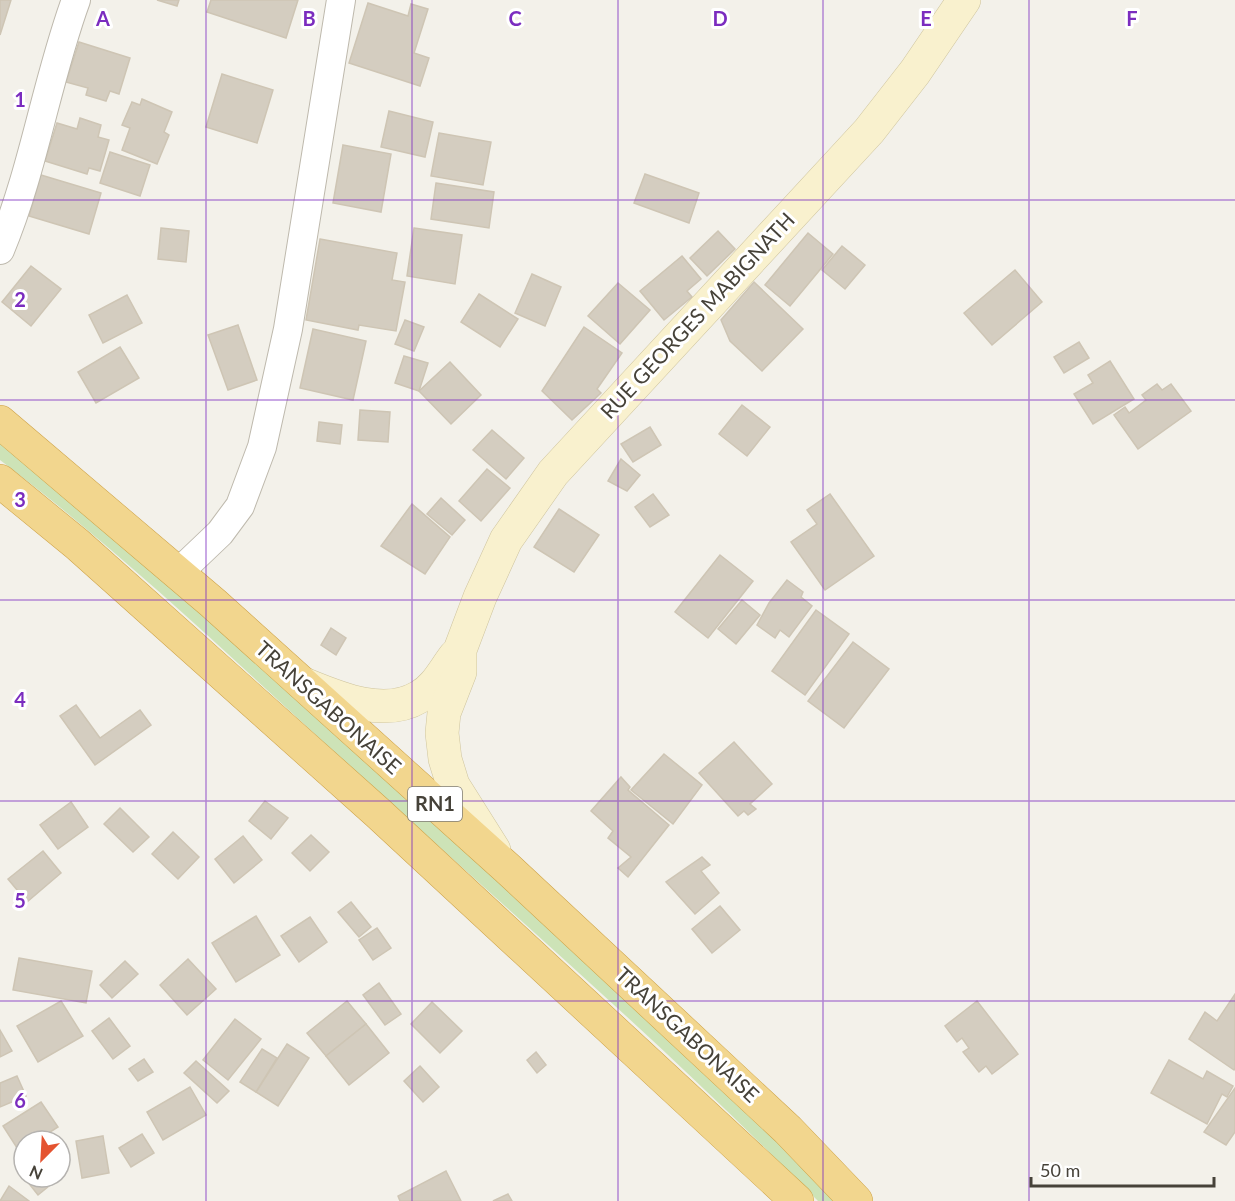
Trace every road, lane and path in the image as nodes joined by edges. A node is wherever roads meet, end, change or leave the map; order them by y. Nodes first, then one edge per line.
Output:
1 (76, 0) edge
2 (341, 0) edge
3 (964, 0) edge
4 (0, 250) edge
5 (0, 422) edge
6 (0, 481) edge
7 (178, 573) junction
8 (460, 650) junction
9 (298, 682) junction
10 (507, 868) junction
11 (797, 1201) edge
12 (856, 1201) edge

1 - 4 street
2 - 7 street
3 - 8 main road, RUE GEORGES MABIGNATH
5 - 7 highway, TRANSGABONAISE / RN1
6 - 11 highway, RN1
7 - 9 highway, TRANSGABONAISE / RN1
8 - 9 main road
8 - 10 main road
9 - 10 highway, TRANSGABONAISE / RN1
10 - 12 highway, TRANSGABONAISE / RN1

